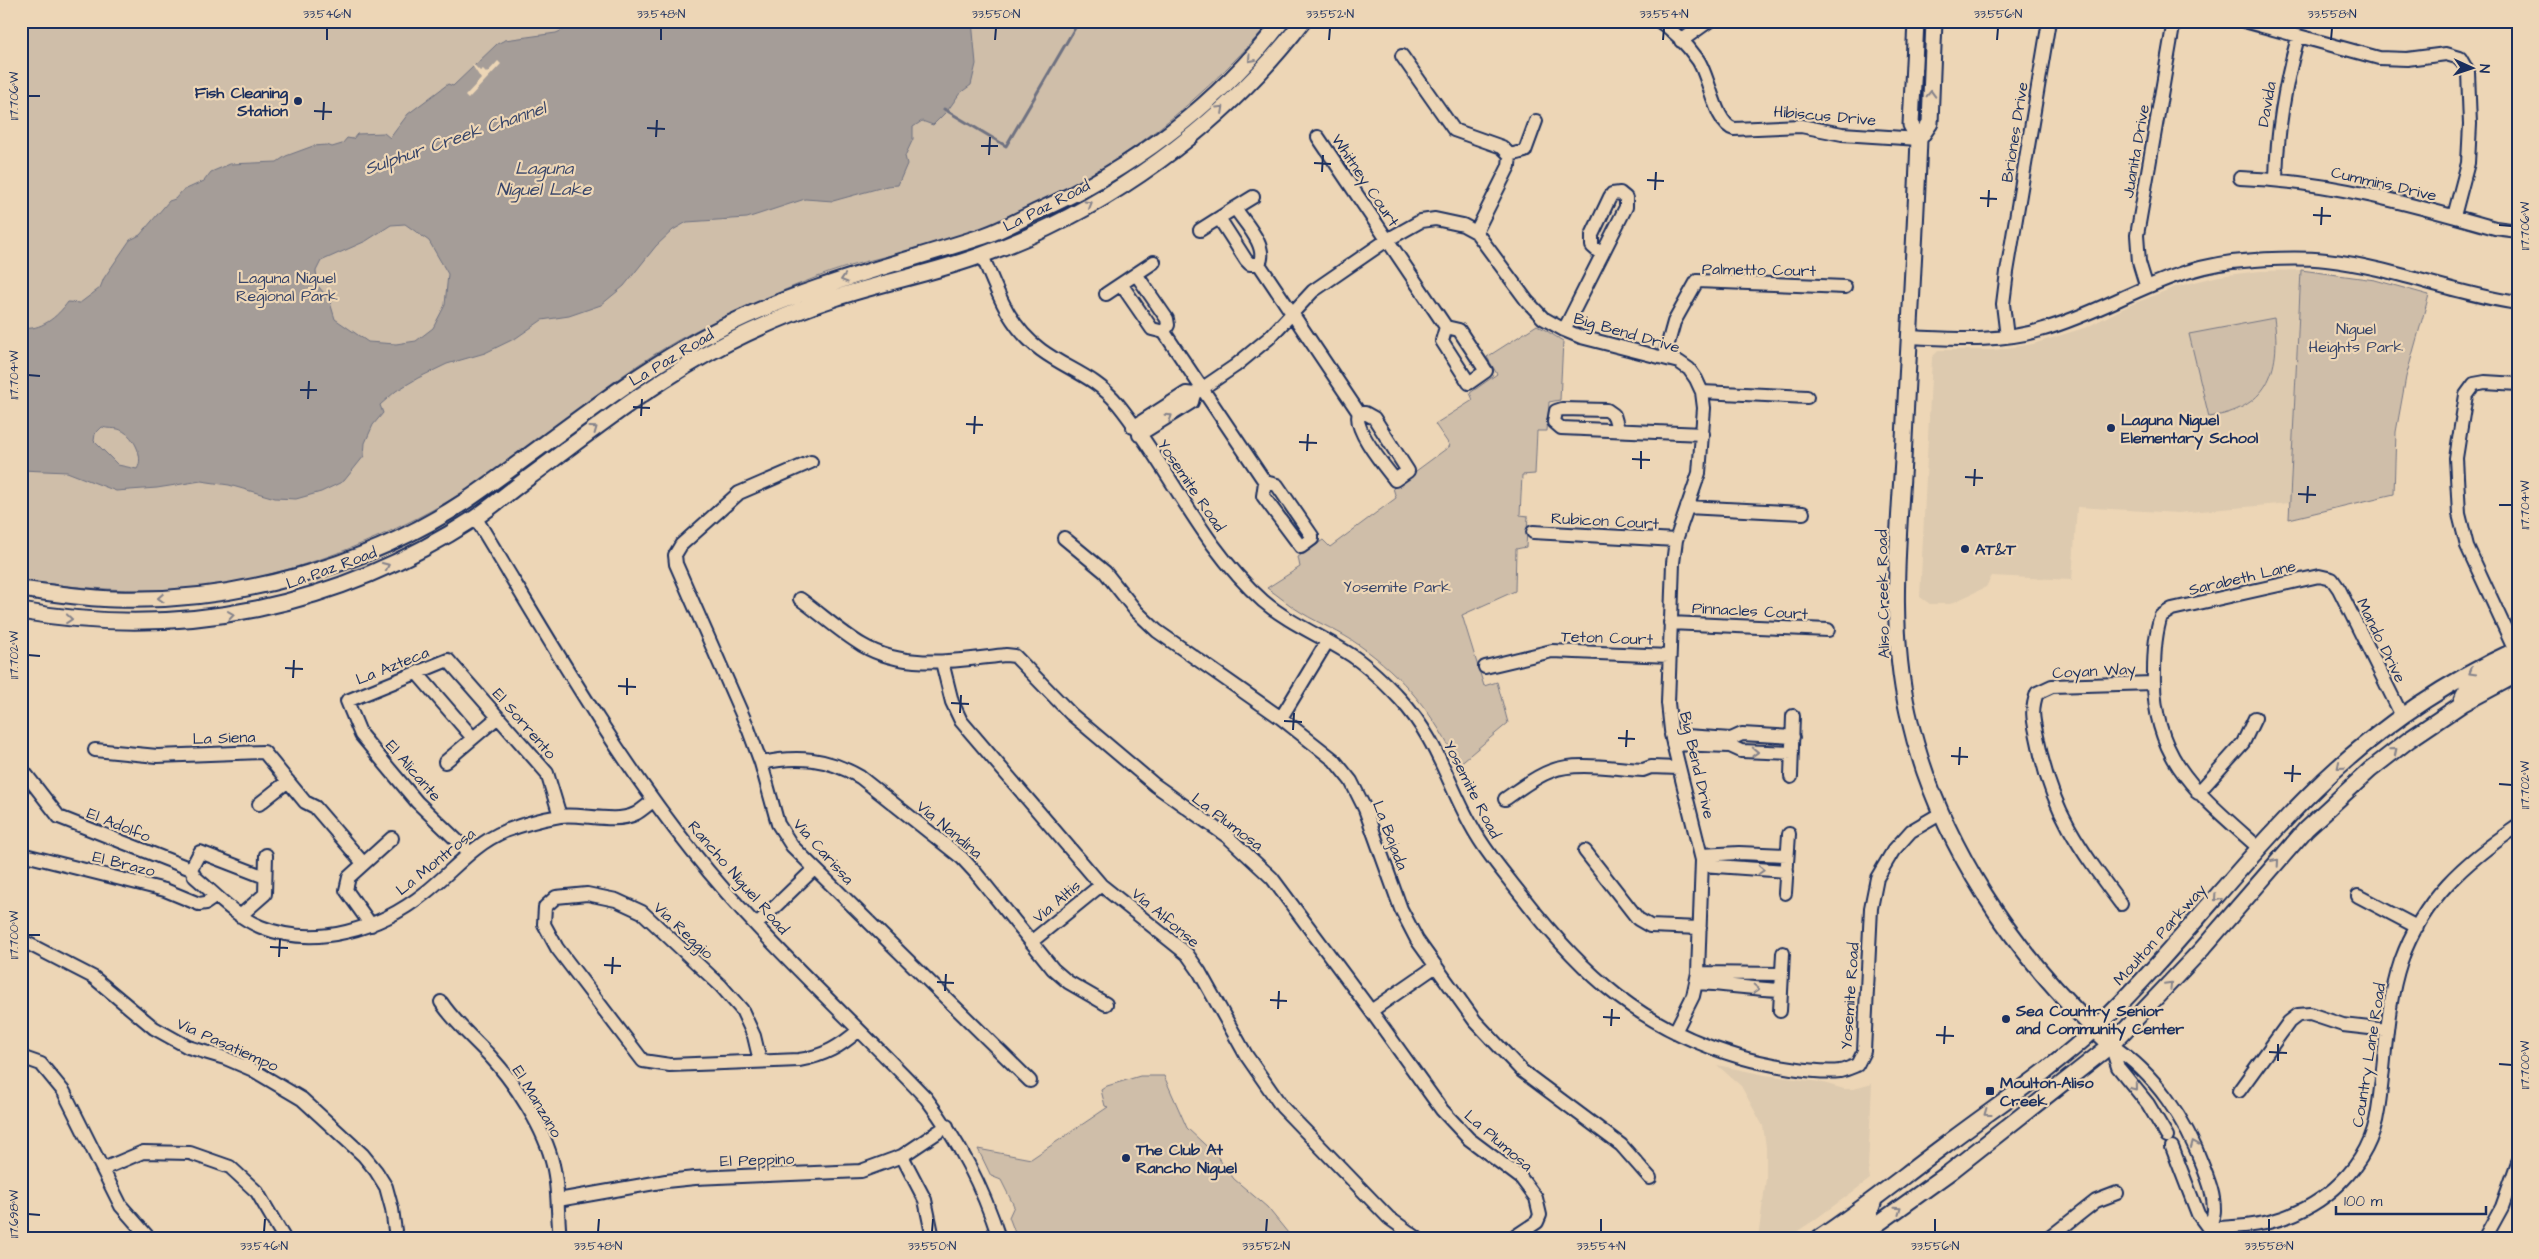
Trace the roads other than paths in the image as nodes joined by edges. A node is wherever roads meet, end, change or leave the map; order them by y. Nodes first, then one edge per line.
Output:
1 (1282, 21) edge
2 (1303, 21) edge
3 (1659, 21) edge
4 (1709, 21) edge
5 (1916, 21) edge
6 (1934, 21) edge
7 (2049, 21) edge
8 (2174, 21) edge
9 (2244, 21) edge
10 (2298, 37) junction
11 (1682, 41) junction
12 (1402, 56) dead end
13 (1536, 121) dead end
14 (1318, 137) dead end
15 (1919, 139) junction
16 (1510, 155) junction
17 (2240, 178) dead end
18 (2276, 179) junction
19 (1253, 196) dead end
20 (1070, 197) junction
21 (1235, 208) junction
22 (2454, 216) junction
23 (1218, 218) junction
24 (1200, 230) dead end
25 (2518, 231) edge
26 (1476, 232) junction
27 (1387, 240) junction
28 (982, 255) junction
29 (1602, 255) dead end
30 (1154, 262) dead end
31 (1259, 264) junction
32 (891, 265) junction
33 (1136, 274) junction
34 (1121, 284) junction
35 (2146, 286) junction
36 (1845, 287) dead end
37 (1106, 294) dead end
38 (2518, 303) edge
39 (1293, 313) junction
40 (1446, 326) dead end
41 (1564, 330) junction
42 (1164, 332) junction
43 (1909, 337) junction
44 (2007, 337) junction
45 (1664, 358) junction
46 (2518, 384) edge
47 (1198, 391) junction
48 (1702, 392) junction
49 (1807, 398) dead end
50 (1359, 413) junction
51 (1618, 429) dead end
52 (567, 430) junction
53 (1136, 431) junction
54 (1703, 434) junction
55 (811, 462) dead end
56 (1264, 482) junction
57 (1687, 507) junction
58 (1802, 513) dead end
59 (475, 518) junction
60 (1533, 532) dead end
61 (1064, 538) dead end
62 (394, 540) junction
63 (1676, 540) junction
64 (2332, 579) joint
65 (21, 589) edge
66 (800, 599) dead end
67 (21, 611) edge
68 (1670, 623) junction
69 (1828, 630) dead end
70 (1327, 642) junction
71 (2517, 650) edge
72 (1669, 656) junction
73 (448, 660) joint
74 (942, 662) junction
75 (1486, 667) dead end
76 (416, 673) junction
77 (2518, 674) edge
78 (2153, 683) junction
79 (347, 701) joint
80 (2462, 704) junction
81 (498, 716) junction
82 (1793, 716) dead end
83 (2402, 716) junction
84 (1281, 718) junction
85 (2255, 718) dead end
86 (1793, 736) junction
87 (473, 738) junction
88 (1672, 739) junction
89 (1730, 742) junction
90 (95, 750) dead end
91 (1792, 753) junction
92 (445, 762) dead end
93 (761, 763) junction
94 (21, 768) edge
95 (1680, 772) junction
96 (1791, 777) dead end
97 (288, 781) junction
98 (2198, 793) junction
99 (1505, 799) dead end
100 (653, 801) junction
101 (259, 804) dead end
102 (1940, 814) junction
103 (560, 816) junction
104 (2518, 826) edge
105 (1788, 834) dead end
106 (392, 838) dead end
107 (2260, 848) junction
108 (1585, 851) dead end
109 (469, 852) junction
110 (21, 854) edge
111 (266, 855) dead end
112 (1788, 855) junction
113 (1701, 860) junction
114 (1733, 861) junction
115 (363, 863) junction
116 (191, 869) junction
117 (814, 869) junction
118 (1787, 872) junction
119 (265, 877) junction
120 (1101, 885) junction
121 (1785, 893) dead end
122 (216, 896) junction
123 (2358, 896) dead end
124 (2121, 904) dead end
125 (240, 916) junction
126 (372, 925) junction
127 (756, 925) junction
128 (2417, 927) junction
129 (1700, 928) junction
130 (21, 940) edge
131 (1031, 942) junction
132 (1783, 953) dead end
133 (1436, 966) junction
134 (1782, 974) junction
135 (1697, 978) junction
136 (1736, 980) junction
137 (1781, 990) junction
138 (440, 1002) dead end
139 (1106, 1004) dead end
140 (1371, 1011) junction
141 (1780, 1011) dead end
142 (2094, 1029) junction
143 (859, 1030) junction
144 (2387, 1030) junction
145 (1675, 1032) junction
146 (2110, 1045) junction
147 (21, 1057) edge
148 (760, 1061) junction
149 (1030, 1081) dead end
150 (2239, 1091) dead end
151 (948, 1126) junction
152 (902, 1156) junction
153 (2518, 1162) edge
154 (103, 1170) junction
155 (1650, 1178) dead end
156 (2117, 1193) dead end
157 (558, 1200) junction
158 (1874, 1200) junction
159 (2209, 1234) edge
160 (149, 1238) edge
161 (284, 1238) edge
162 (396, 1238) edge
163 (560, 1238) edge
164 (933, 1238) edge
165 (999, 1238) edge
166 (1417, 1238) edge
167 (1513, 1238) edge
168 (1818, 1238) edge
169 (1841, 1238) edge
170 (1858, 1238) edge
171 (2049, 1238) edge
172 (2485, 1238) edge

1 -> 20 main road, La Paz Road
28 -> 2 main road, La Paz Road
3 - 11 street
4 - 11 street
5 - 15 main road, Aliso Creek Road
15 -> 6 main road, Aliso Creek Road
7 - 44 street, Briones Drive
8 - 35 street, Juanita Drive
9 - 10 street
10 - 18 street, Davida
10 - 22 street
11 - 15 street, Hibiscus Drive
12 - 16 street
13 - 16 street
14 - 27 street, Whitney Court
15 - 43 main road, Aliso Creek Road
16 - 26 street
17 - 18 street, Cummins Drive
18 - 22 street, Cummins Drive
19 - 21 street
20 - 28 main road
20 - 32 main road, La Paz Road
21 - 23 street
21 - 31 street
22 - 25 street, Cummins Drive
23 - 24 street
23 - 31 street
26 - 27 street
26 - 41 street, Big Bend Drive
27 - 39 street
27 - 40 street, Whitney Court
28 - 32 main road
28 - 53 street, Yosemite Road
59 -> 28 main road, La Paz Road
29 - 41 street
30 - 33 street
31 - 39 street
32 -> 52 main road, La Paz Road
33 - 34 street
33 - 42 street
34 - 37 street
34 - 42 street
35 - 38 street
35 - 44 street
36 - 45 street, Palmetto Court
39 - 47 street
39 - 50 street
41 - 45 street, Big Bend Drive
42 - 47 street
43 - 44 street
43 - 102 main road, Aliso Creek Road
45 - 48 street, Big Bend Drive
46 - 71 street
47 - 53 street
47 - 56 street
48 - 49 street
48 - 54 street, Big Bend Drive
50 - 50 street
51 - 54 street
52 - 59 main road
52 - 62 main road, La Paz Road
53 - 70 street, Yosemite Road
54 - 57 street, Big Bend Drive
55 - 93 street, Via Carissa
56 - 56 street
57 - 58 street
57 - 63 street, Big Bend Drive
59 - 62 main road
67 -> 59 main road, La Paz Road
59 - 100 street, Rancho Niguel Road
60 - 63 street, Rubicon Court
61 - 84 street, La Bajada
62 -> 65 main road, La Paz Road
63 - 68 street, Big Bend Drive
64 - 78 street, Sarabeth Lane
64 - 83 street, Mando Drive
66 - 74 street, La Plumosa
68 - 69 street, Pinnacles Court
68 - 72 street, Big Bend Drive
70 - 84 street
70 - 145 street, Yosemite Road
71 - 80 main road
71 -> 83 main road, Moulton Parkway
72 - 75 street, Teton Court
72 - 88 street, Big Bend Drive
73 - 76 street, La Azteca
73 - 81 street, El Sorrento
74 - 120 street, Via Alfonse
74 - 140 street, La Plumosa
76 - 79 street, La Azteca
76 - 87 street
77 - 80 main road
78 - 98 street
78 - 124 street, Coyan Way
79 - 109 street, El Alicante
146 -> 80 main road
81 - 87 street
81 - 103 street, El Sorrento
82 - 86 street
83 -> 107 main road, Moulton Parkway
84 - 133 street, La Bajada
85 - 98 street
86 - 89 street
86 - 91 street
87 - 92 street
88 - 89 street
88 - 95 street, Big Bend Drive
89 -> 91 street
90 - 97 street, La Siena
91 - 96 street
93 - 117 street, Via Carissa
93 - 131 street, Via Nandina
94 - 116 street, El Adolfo
95 - 99 street
95 - 113 street, Big Bend Drive
97 - 101 street
97 - 115 street, La Siena
98 - 107 street
100 - 103 street, La Montrosa
100 - 127 street, Rancho Niguel Road
102 - 142 main road, Aliso Creek Road
102 - 145 street, Yosemite Road
103 - 109 street, La Montrosa
104 - 128 street, Country Lane Road
105 - 112 street
106 - 115 street
107 -> 142 main road, Moulton Parkway
108 - 129 street
109 - 126 street, La Montrosa
110 - 122 street, El Brazo
111 - 119 street
112 - 114 street
112 - 118 street
113 - 114 street
113 - 129 street, Big Bend Drive
114 -> 118 street
115 - 126 street
116 - 119 street
116 - 122 street, El Adolfo
117 - 127 street
117 - 149 street, Via Carissa
118 - 121 street
119 - 125 street
120 - 131 street, Via Altis
120 - 166 street, Via Alfonse
122 - 125 street, La Montrosa
123 - 128 street
125 - 126 street, La Montrosa
127 - 143 street, Rancho Niguel Road
128 - 144 street, Country Lane Road
129 - 135 street, Big Bend Drive
130 - 162 street, Via Pasatiempo
131 - 139 street, Via Nandina
132 - 134 street
133 - 140 street
133 - 155 street, La Bajada
134 - 136 street
134 - 137 street
135 - 136 street
135 - 145 street, Big Bend Drive
136 -> 137 street
137 - 141 street
138 - 157 street, El Manzano
140 - 167 street, La Plumosa
142 - 146 main road, Aliso Creek Road
142 -> 158 main road, Moulton Parkway
143 - 148 street, Via Reggio
143 - 151 street, Rancho Niguel Road
144 - 150 street
144 - 159 street, Country Lane Road
146 -> 159 street, Aliso Creek Road
159 -> 146 street, Aliso Creek Road
170 -> 146 main road
147 - 154 street
148 - 148 street, Via Reggio
151 - 152 street, El Peppino
151 - 165 street, Rancho Niguel Road
152 - 157 street, El Peppino
152 - 164 street
153 - 172 street
154 - 160 street
154 - 161 street
156 - 171 street
157 - 163 street, El Manzano
158 - 168 main road, Moulton Parkway
158 - 169 main road

